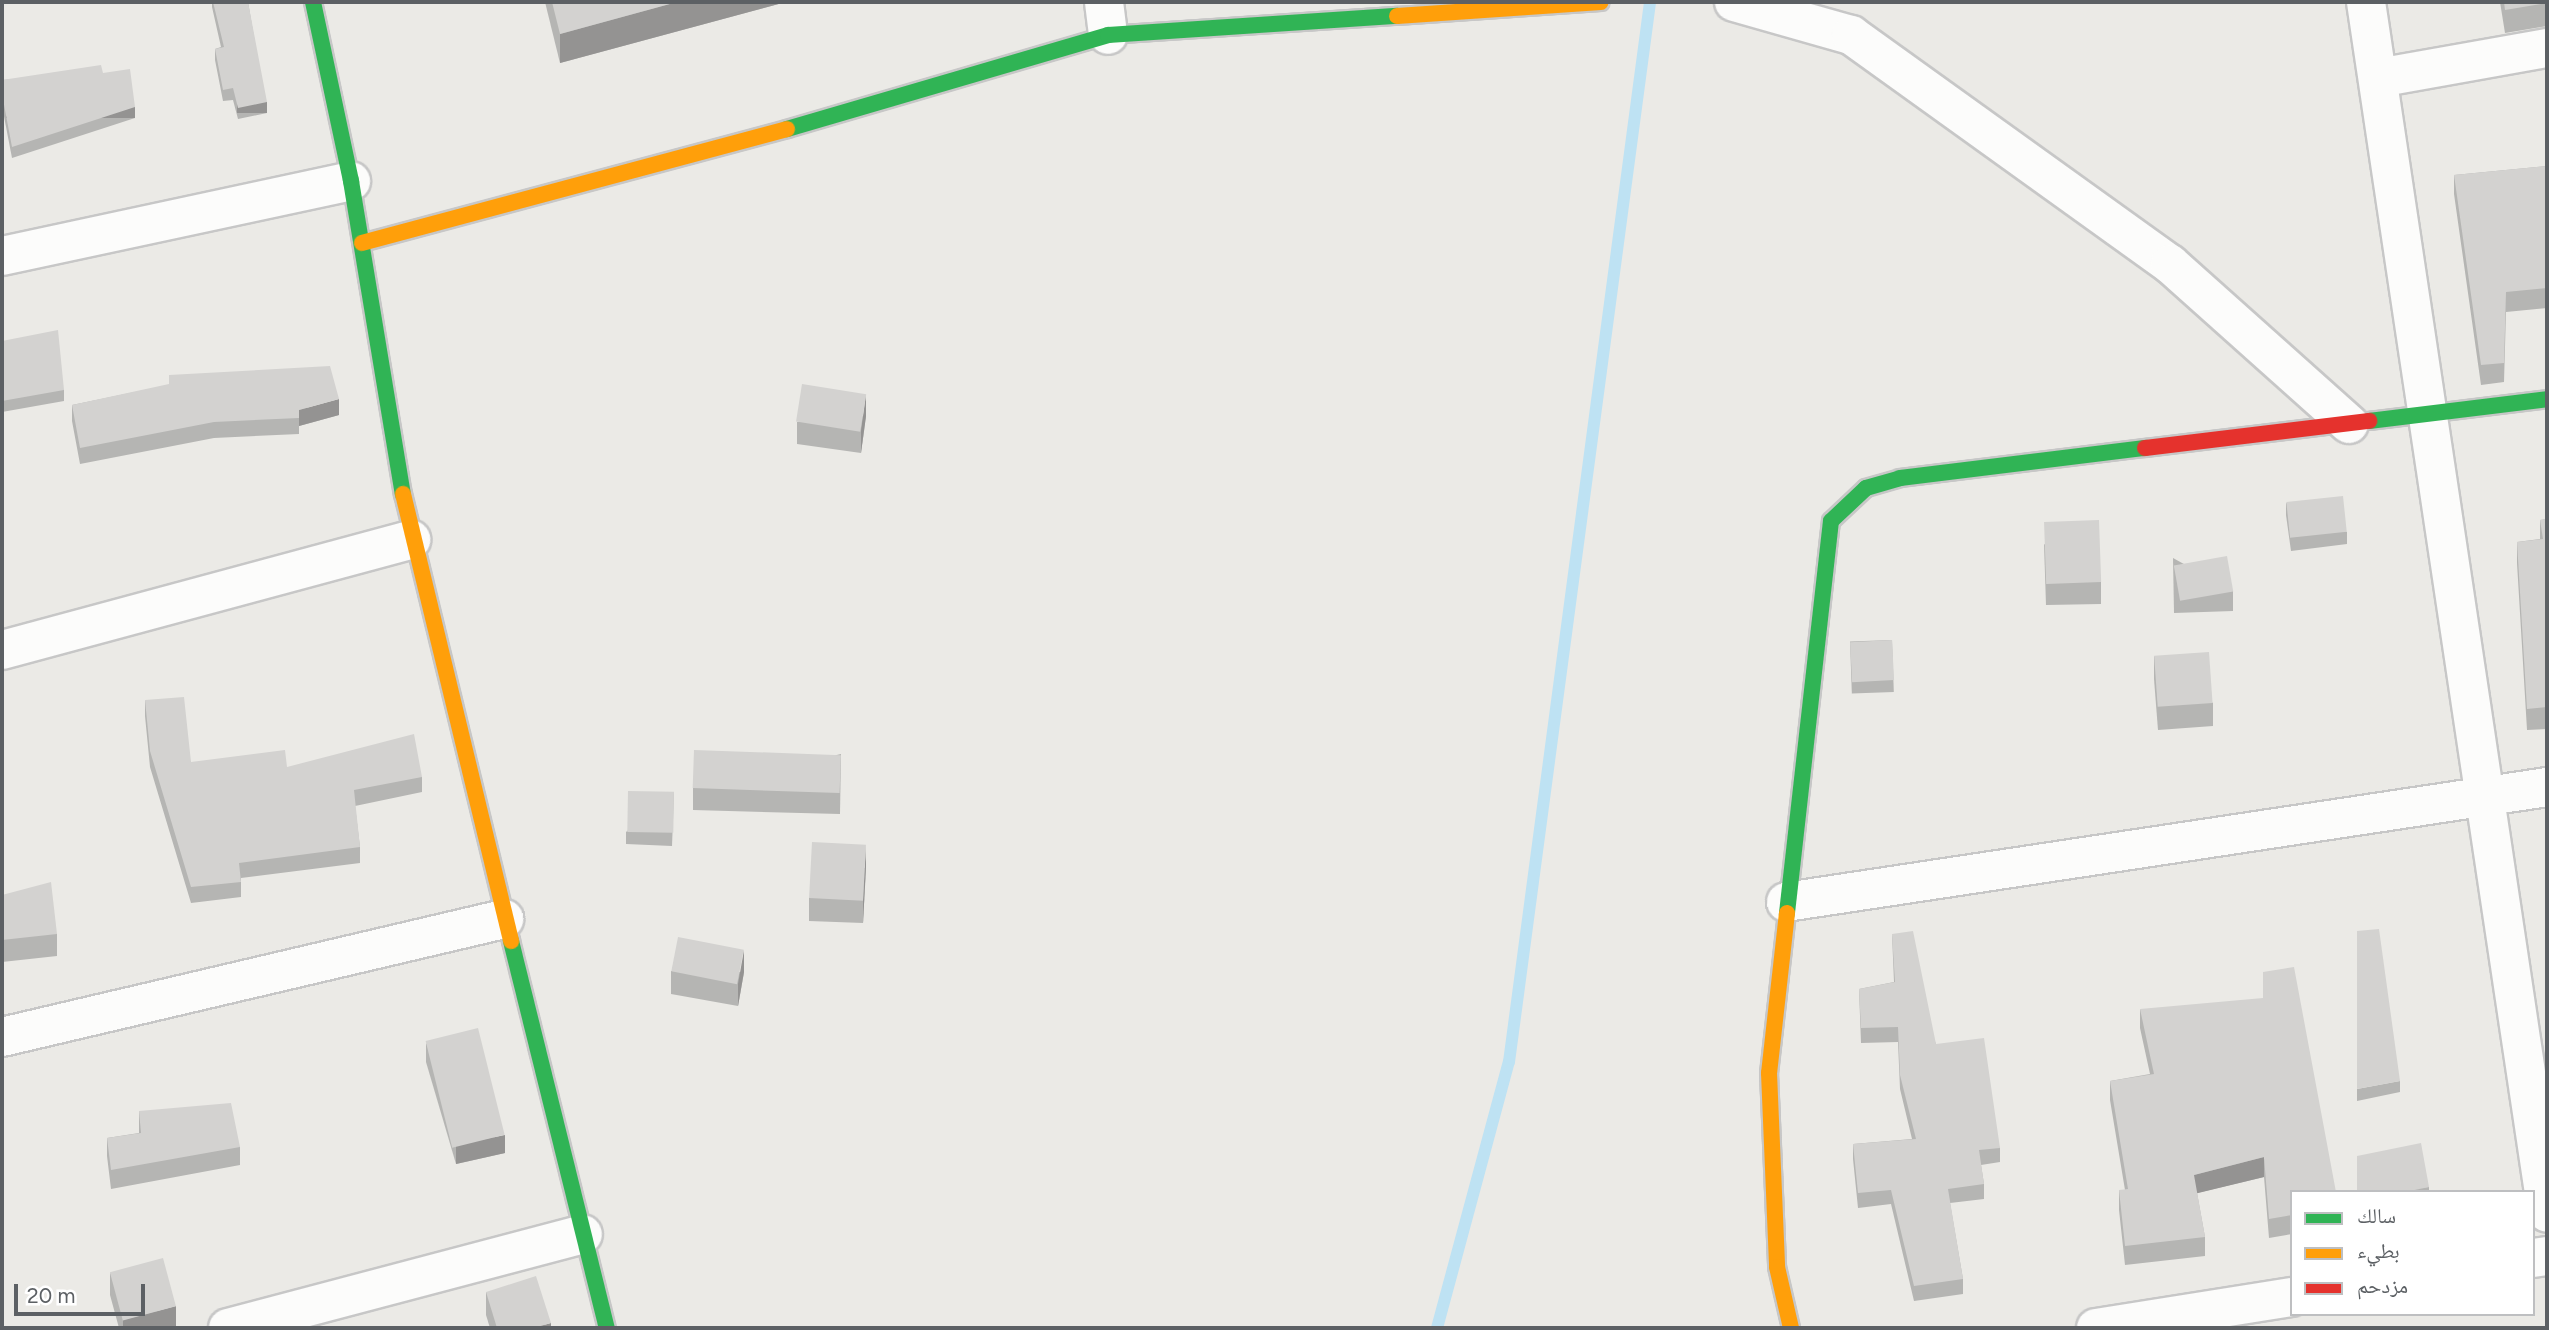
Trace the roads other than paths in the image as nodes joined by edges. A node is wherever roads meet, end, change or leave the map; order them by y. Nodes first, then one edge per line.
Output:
1 (313, 2) edge
2 (1601, 2) edge
3 (1734, 2) edge
4 (2367, 2) edge
5 (1106, 19) edge
6 (2547, 48) edge
7 (2378, 78) junction
8 (351, 181) junction
9 (362, 243) junction
10 (2, 256) edge
11 (2547, 399) edge
12 (2429, 415) junction
13 (2349, 424) junction
14 (411, 540) junction
15 (2, 650) edge
16 (2547, 787) edge
17 (2485, 796) junction
18 (1786, 902) junction
19 (504, 919) junction
20 (2, 1037) edge
21 (2547, 1213) edge
22 (583, 1234) junction
23 (2290, 1297) edge
24 (228, 1328) edge
25 (607, 1328) edge
26 (1791, 1328) edge
27 (2096, 1328) edge

1 - 8 street
2 - 5 street
3 - 13 street
4 - 7 street
5 - 9 street
6 - 7 street
7 - 12 street
8 - 9 street
8 - 10 street
9 - 14 street
11 - 12 street
12 - 13 street
12 - 17 street
13 - 18 street
14 - 15 street
14 - 19 street
16 - 17 street
17 - 18 street
17 - 21 street
18 - 26 street
19 - 20 street
19 - 22 street
22 - 24 street
22 - 25 street
23 - 27 street

